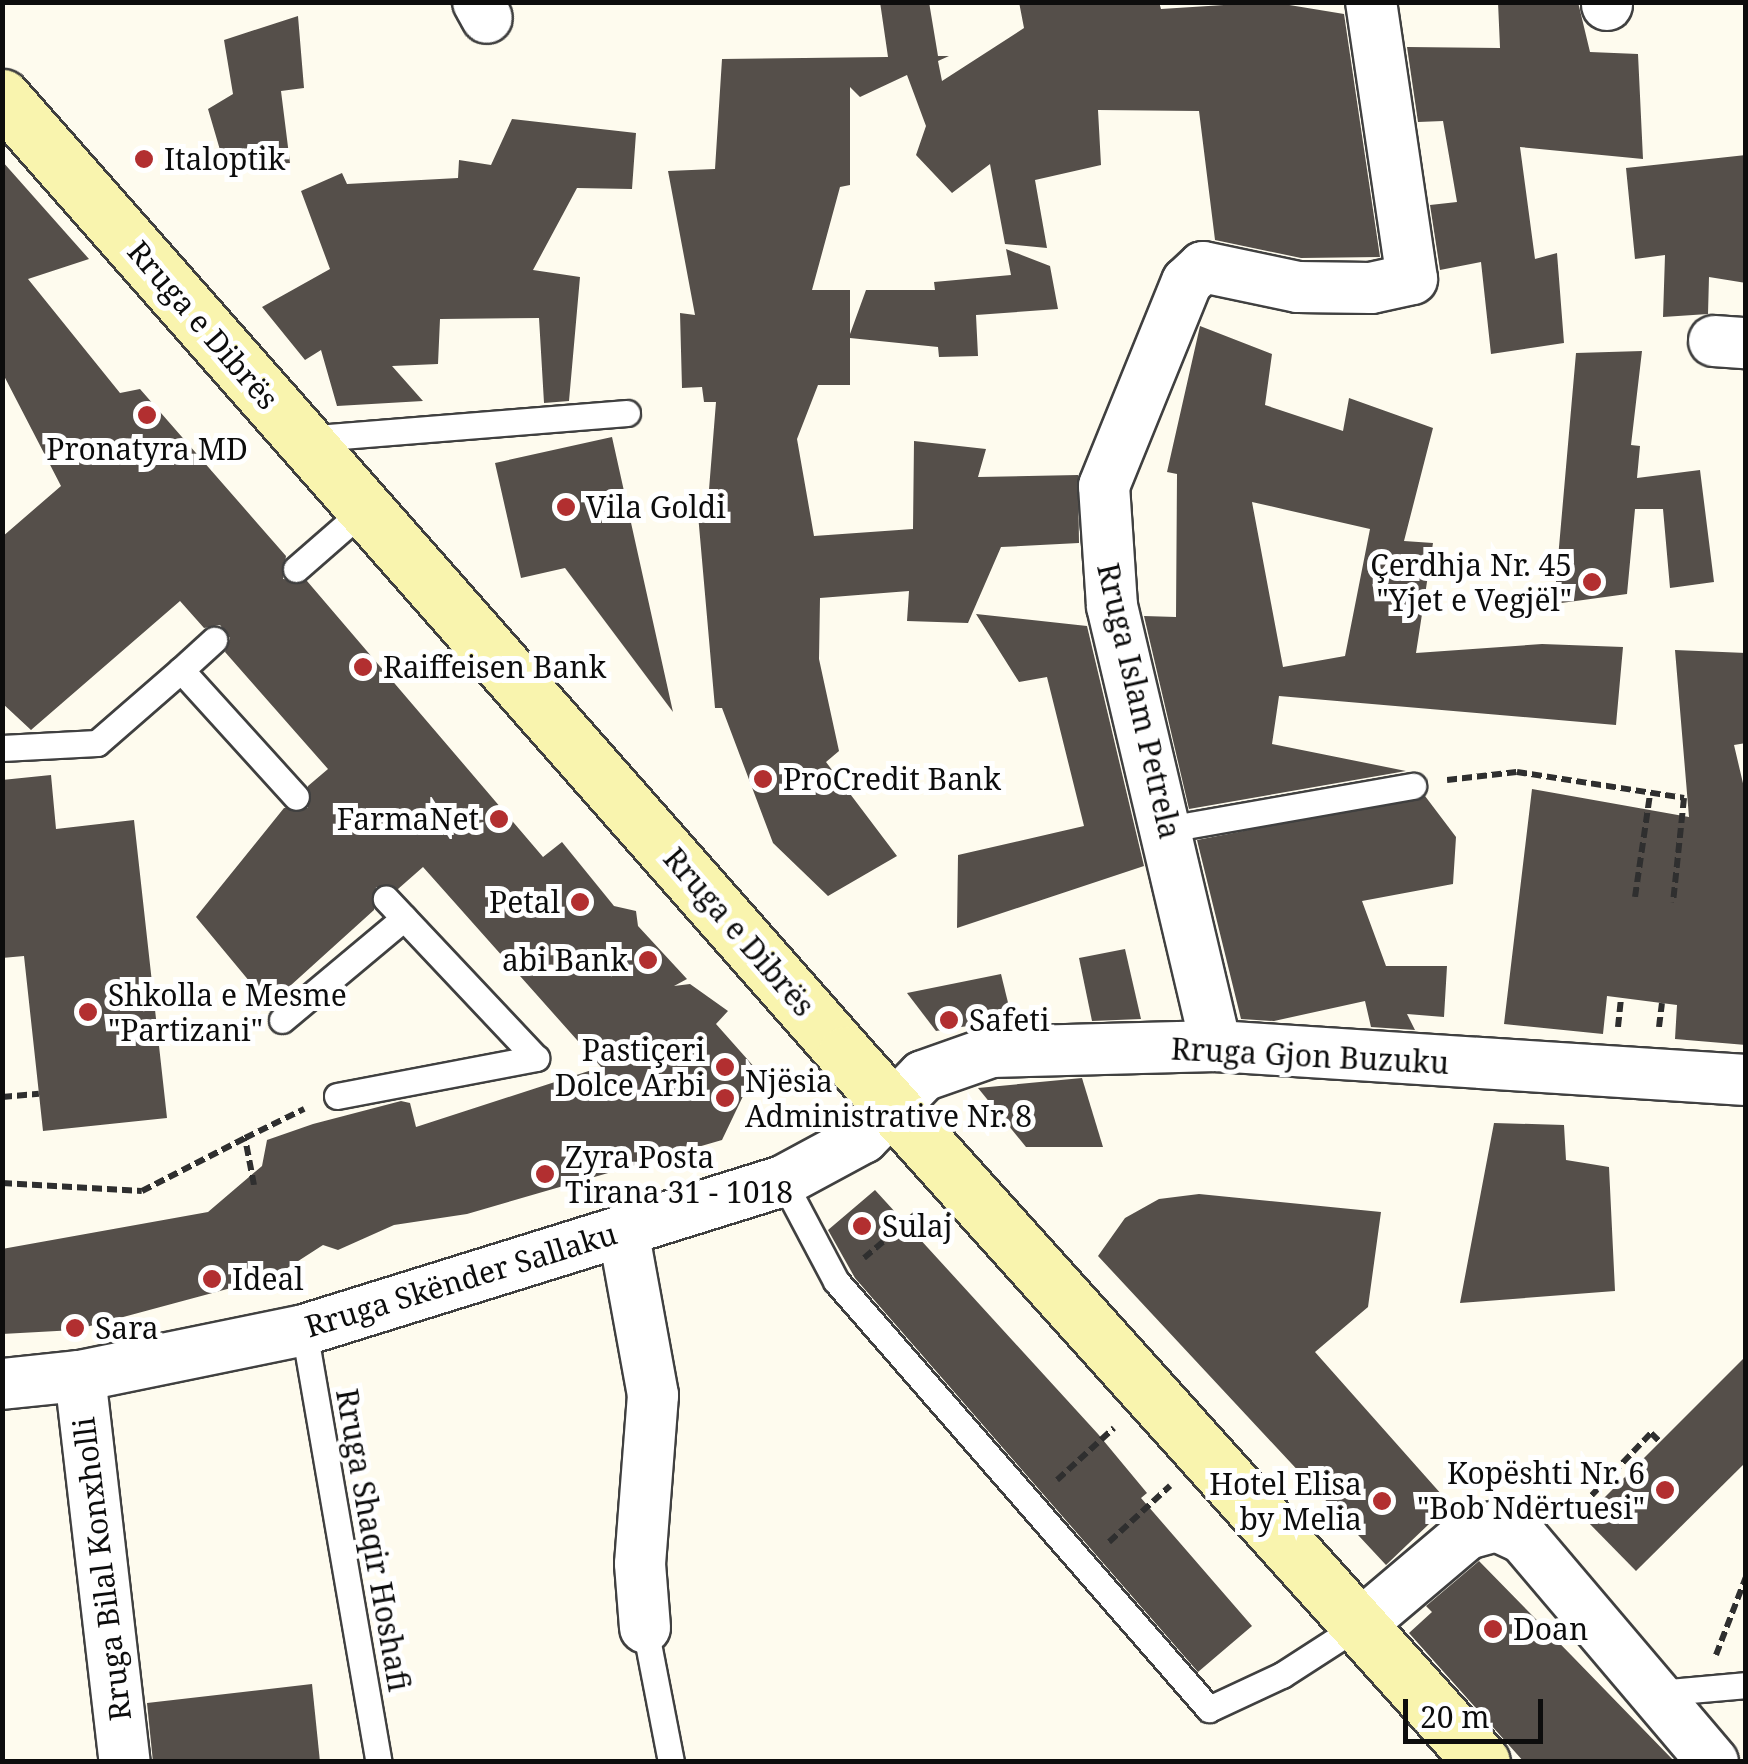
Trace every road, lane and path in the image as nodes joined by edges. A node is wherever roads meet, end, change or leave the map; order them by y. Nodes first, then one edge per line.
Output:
1 (1372, 2) edge
2 (2, 97) edge
3 (627, 413) dead end
4 (304, 439) junction
5 (366, 508) junction
6 (296, 569) dead end
7 (214, 640) dead end
8 (182, 670) junction
9 (2, 748) edge
10 (1474, 775) dead end
11 (1413, 786) dead end
12 (1650, 794) junction
13 (296, 797) dead end
14 (1168, 830) junction
15 (1636, 897) dead end
16 (1672, 902) dead end
17 (282, 1020) dead end
18 (1216, 1046) junction
19 (1746, 1080) edge
20 (39, 1094) dead end
21 (336, 1096) joint
22 (2, 1097) edge
23 (893, 1108) junction
24 (244, 1138) junction
25 (783, 1182) junction
26 (2, 1183) edge
27 (254, 1186) dead end
28 (924, 1206) dead end
29 (623, 1230) junction
30 (836, 1282) junction
31 (304, 1330) junction
32 (80, 1376) junction
33 (2, 1384) edge
34 (1122, 1420) dead end
35 (1660, 1442) dead end
36 (1178, 1479) dead end
37 (1030, 1506) junction
38 (1543, 1560) junction
39 (1082, 1566) junction
40 (1746, 1577) edge
41 (1361, 1624) junction
42 (645, 1628) joint
43 (1746, 1685) edge
44 (1680, 1691) junction
45 (125, 1762) edge
46 (378, 1762) edge
47 (671, 1762) edge
48 (1482, 1762) edge
49 (1713, 1762) edge

1 - 14 street, Rruga Islam Petrela
2 - 4 main road, Rruga e Dibrës
3 - 4 lane
4 - 5 main road, Rruga e Dibrës
5 - 6 lane
5 - 23 main road, Rruga e Dibrës
7 - 8 lane
8 - 9 lane
8 - 13 lane
10 - 12 path
11 - 14 lane
12 - 15 path
12 - 16 path
14 - 18 street, Rruga Islam Petrela
17 - 21 lane
18 - 19 street, Rruga Gjon Buzuku
18 - 23 street, Rruga Gjon Buzuku
20 - 22 path
21 - 24 path
23 - 25 street, Rruga Skënder Sallaku
23 - 41 main road, Rruga e Dibrës
24 - 26 path
24 - 27 path
25 - 29 street, Rruga Skënder Sallaku
25 - 30 lane
28 - 30 path
29 - 31 street, Rruga Skënder Sallaku
29 - 42 street
30 - 37 lane
31 - 32 street, Rruga Skënder Sallaku
31 - 46 lane, Rruga Shaqir Hoshafi
32 - 33 street, Rruga Skënder Sallaku
32 - 45 street, Rruga Bilal Konxholli
34 - 37 path
35 - 38 path
36 - 39 path
37 - 39 lane
38 - 41 street
38 - 44 street
39 - 41 lane
40 - 44 path
41 - 48 main road, Rruga e Dibrës
42 - 47 lane
43 - 44 lane
44 - 49 street

